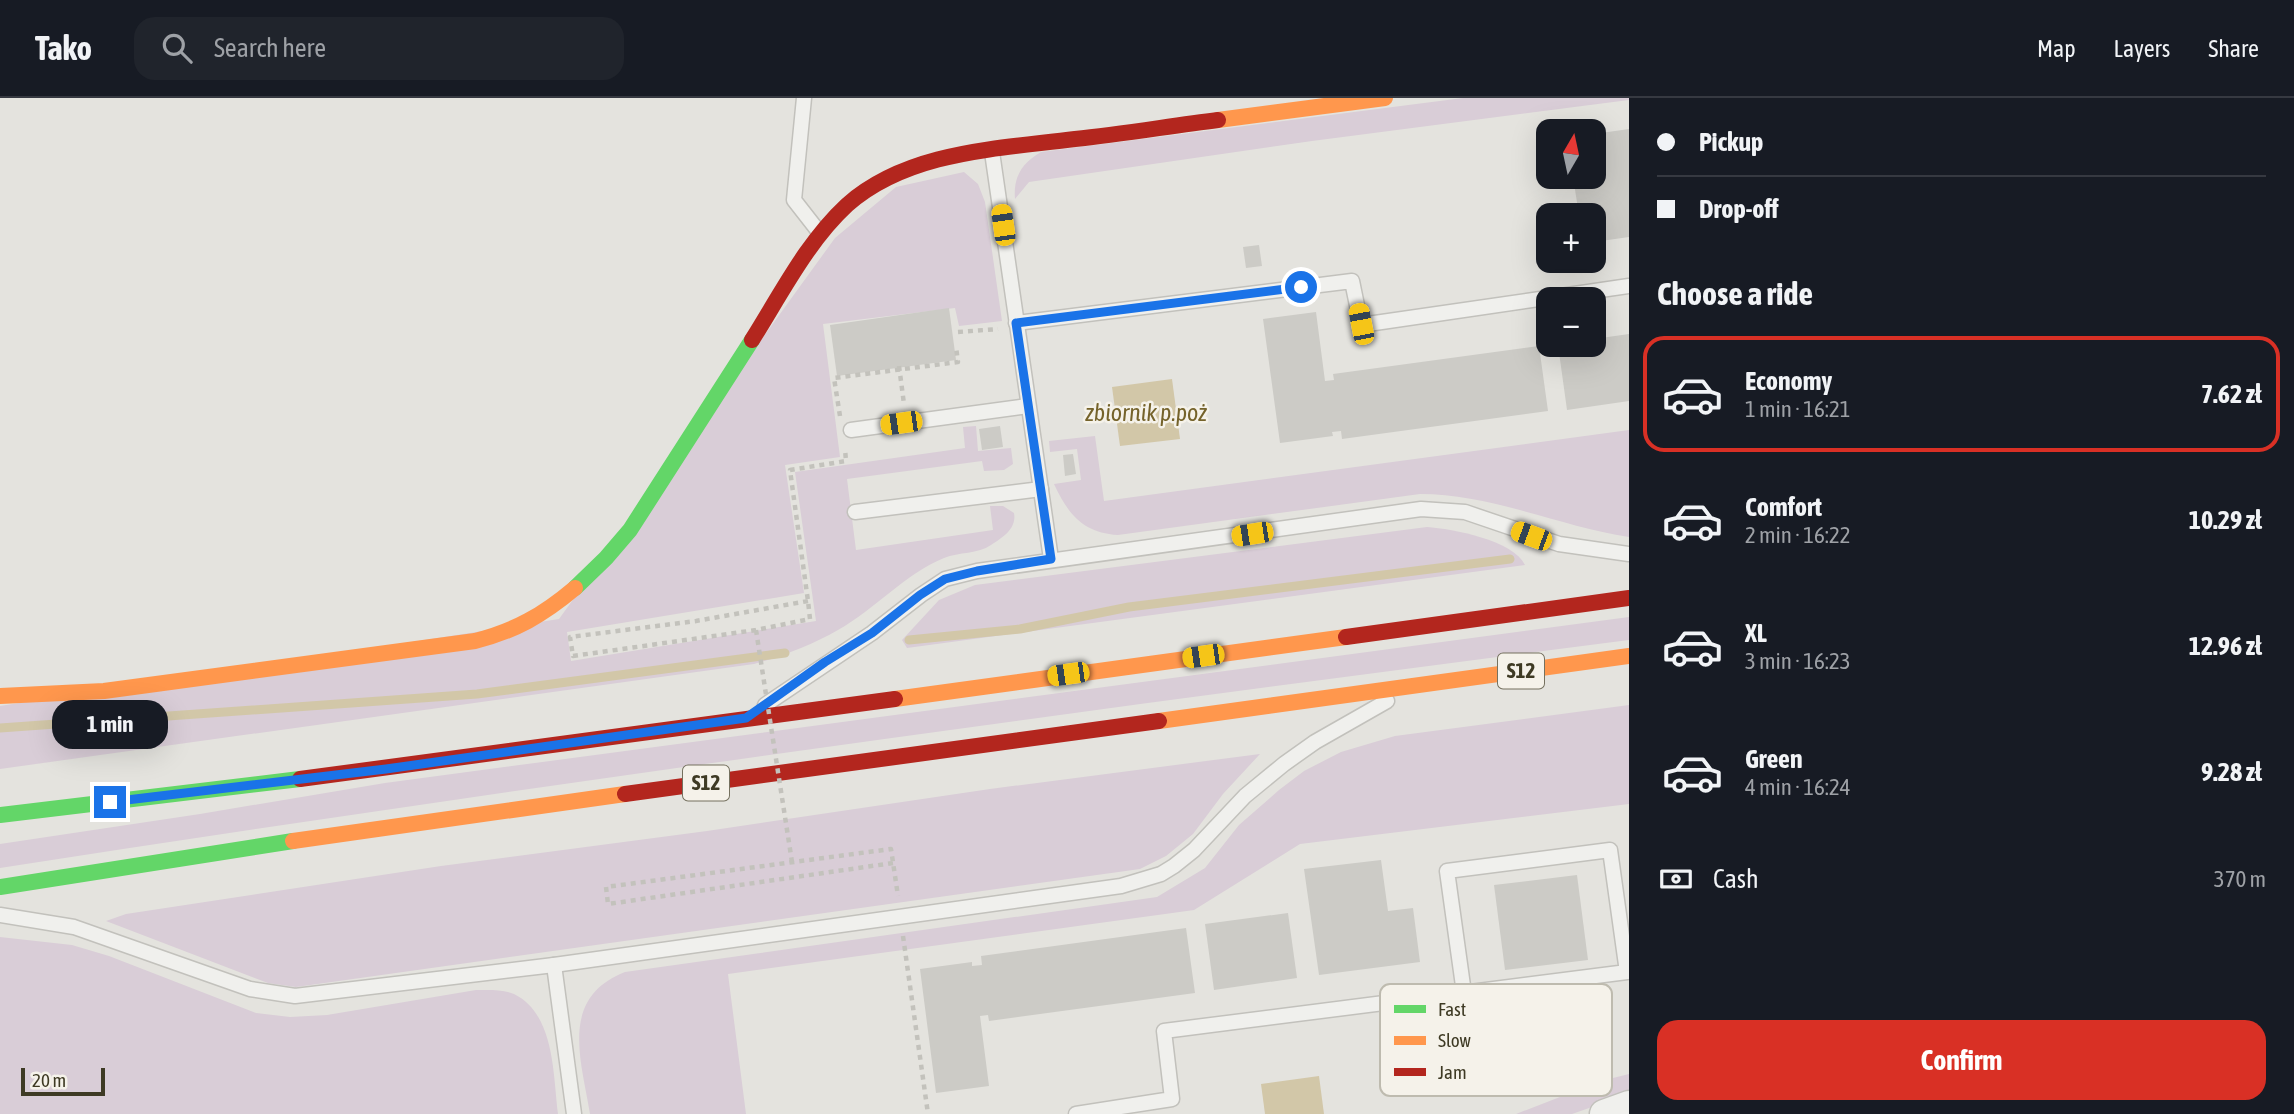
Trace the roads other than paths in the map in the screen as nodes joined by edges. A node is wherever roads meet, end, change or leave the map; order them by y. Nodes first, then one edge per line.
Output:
1 (804, 98) edge
2 (1385, 98) edge
3 (992, 151) junction
4 (820, 233) junction
5 (1629, 286) edge
6 (1016, 323) junction
7 (1028, 406) junction
8 (845, 431) road end
9 (1041, 489) junction
10 (855, 512) dead end
11 (1629, 554) edge
12 (1051, 559) junction
13 (1629, 598) edge
14 (1629, 656) edge
15 (1412, 685) junction
16 (0, 696) edge
17 (746, 718) junction
18 (0, 815) edge
19 (0, 887) edge
20 (0, 915) edge
21 (554, 965) junction
22 (1463, 984) edge
23 (1534, 984) edge
24 (1380, 1004) edge
25 (1629, 1105) edge
26 (574, 1114) edge
27 (1076, 1114) edge
28 (1604, 1114) edge

1 - 4 lane
2 - 3 main road
3 - 4 main road
3 - 6 lane
4 - 16 main road
5 - 6 lane
6 - 7 lane
7 - 8 lane
7 - 9 lane
9 - 10 lane
9 - 12 lane
11 - 12 lane
12 - 17 lane
13 - 17 main road
14 - 15 main road, S12
15 - 19 main road, S12
15 - 21 lane
17 - 18 main road
20 - 21 lane
21 - 26 lane
22 - 23 lane
24 - 27 lane
25 - 28 street

